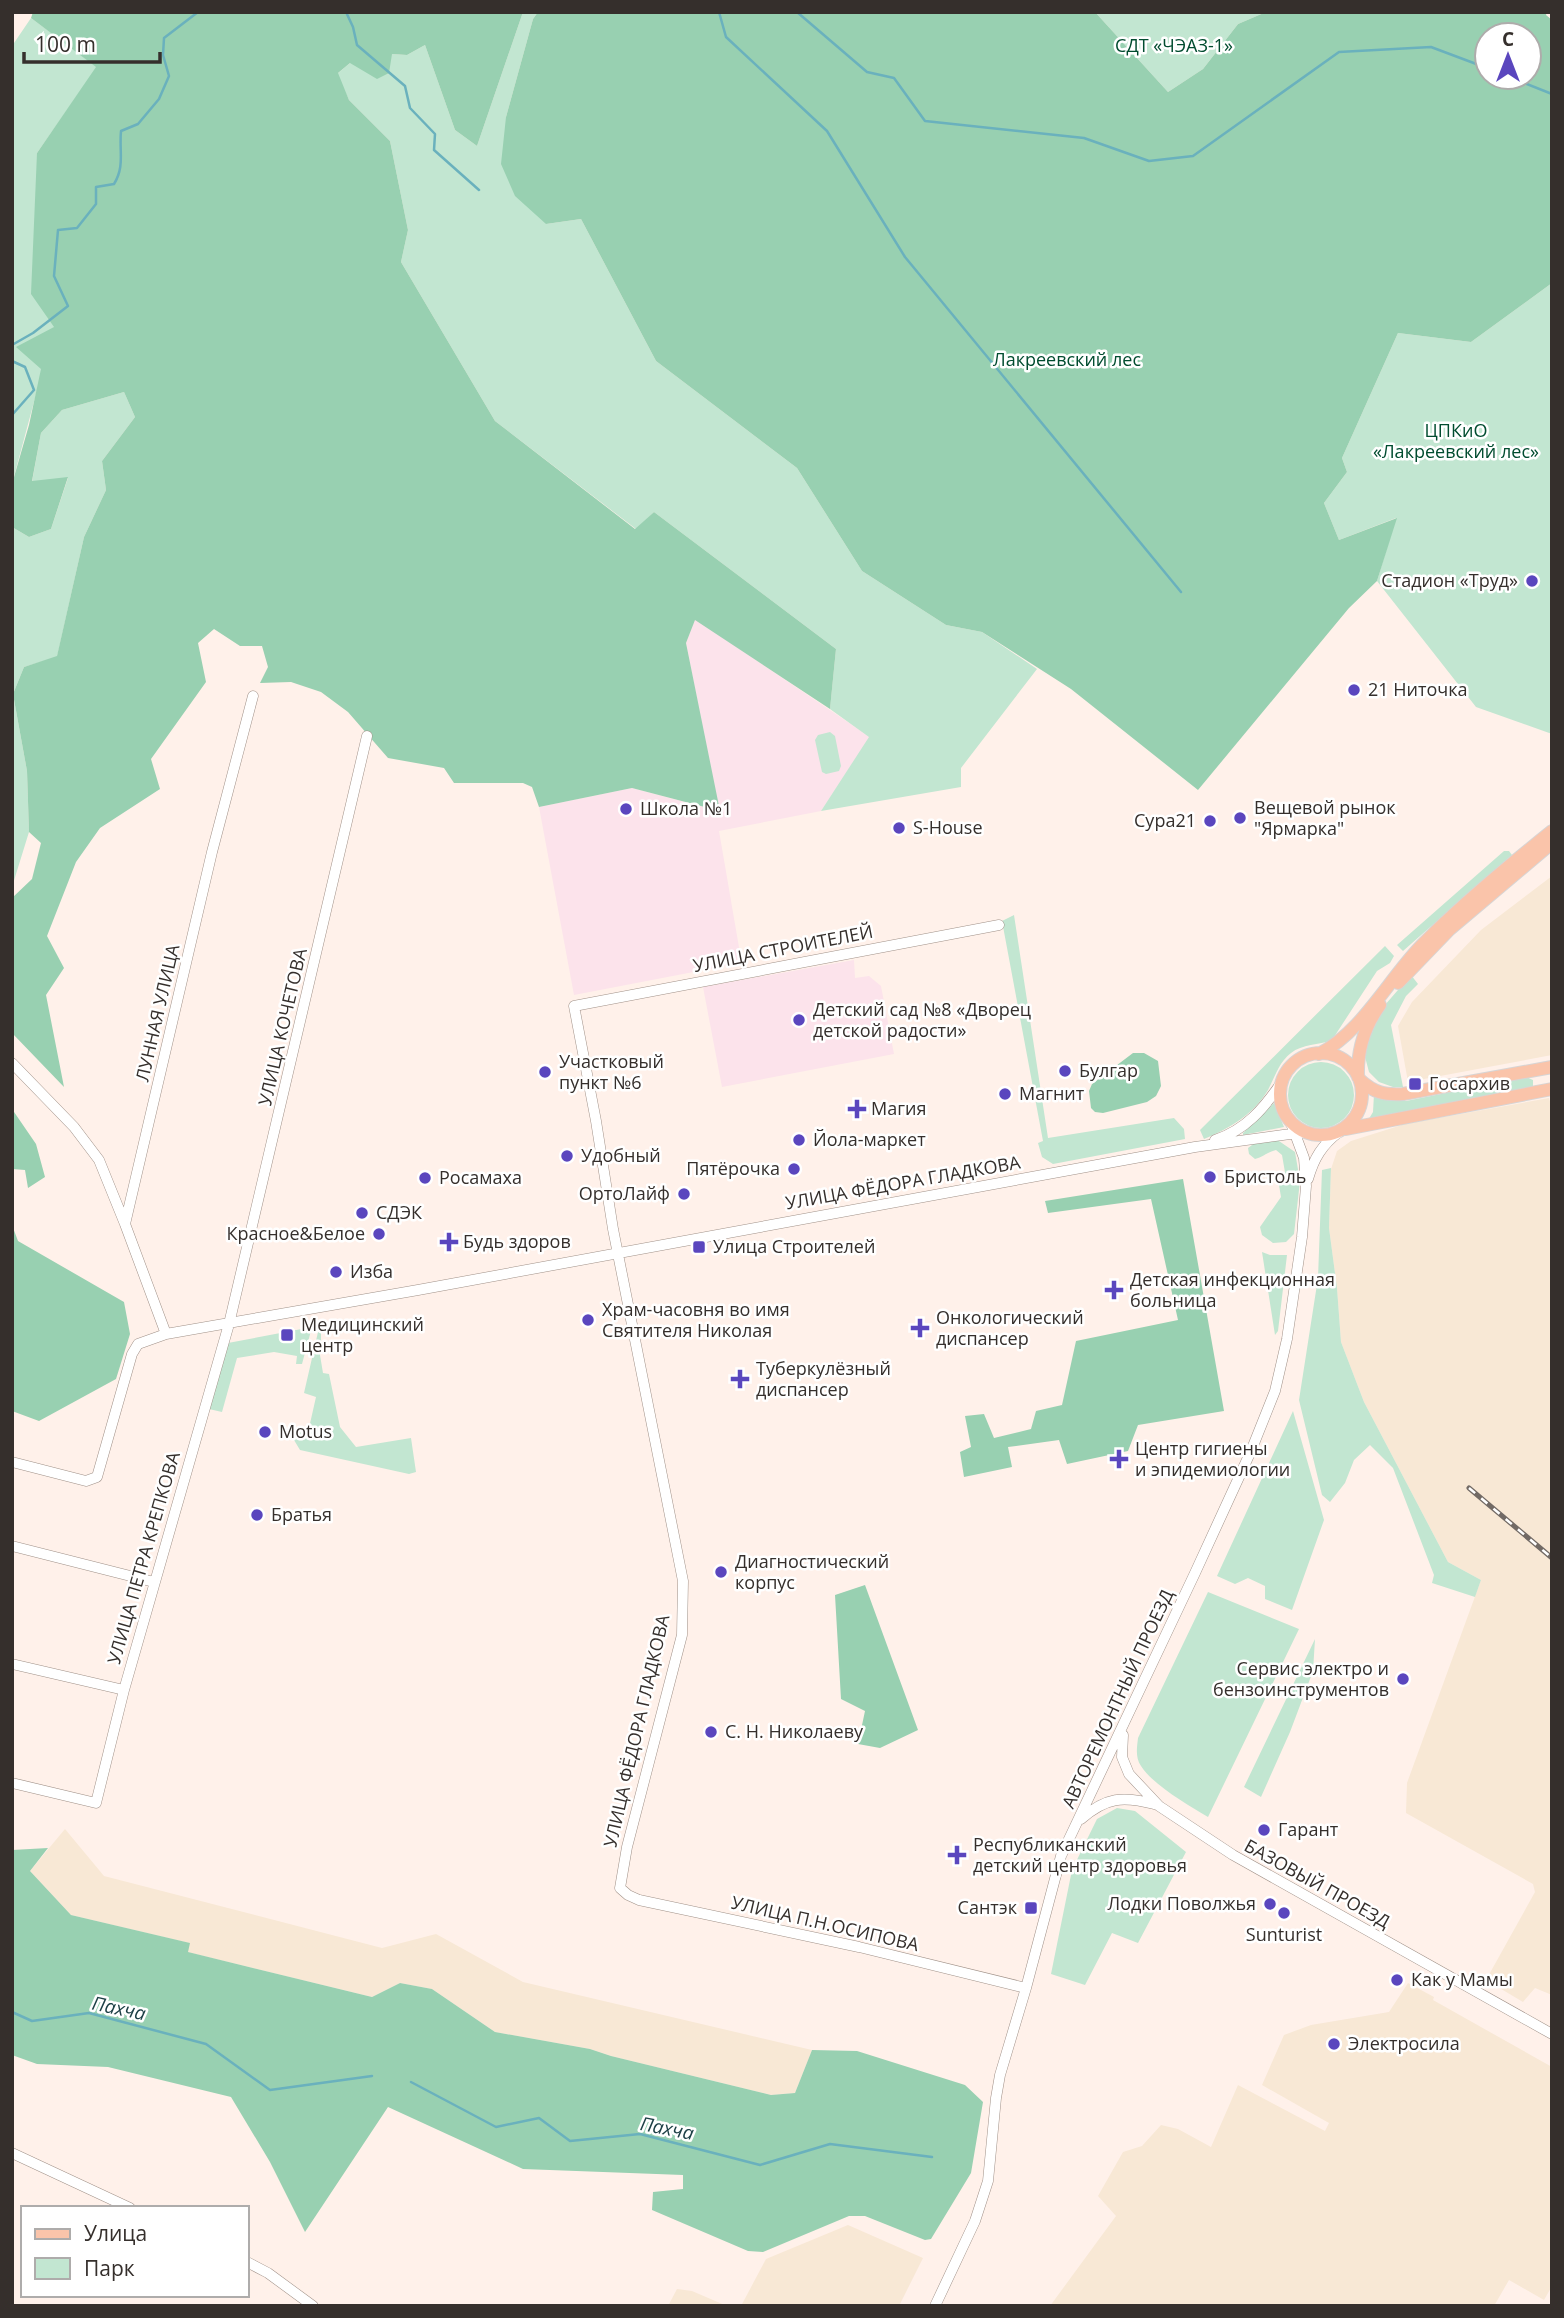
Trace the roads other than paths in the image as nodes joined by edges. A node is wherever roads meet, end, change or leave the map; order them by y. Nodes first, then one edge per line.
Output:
1 (253, 696) dead end
2 (367, 736) dead end
3 (1552, 831) edge
4 (1552, 843) edge
5 (999, 925) dead end
6 (574, 1006) joint
7 (1319, 1054) junction
8 (12, 1063) edge
9 (1546, 1068) edge
10 (1358, 1078) junction
11 (1282, 1082) junction
12 (1548, 1090) edge
13 (1297, 1129) junction
14 (1341, 1131) junction
15 (1195, 1147) junction
16 (1306, 1186) junction
17 (125, 1224) junction
18 (618, 1253) junction
19 (229, 1324) junction
20 (166, 1334) junction
21 (12, 1462) edge
22 (12, 1546) edge
23 (154, 1583) junction
24 (12, 1664) edge
25 (124, 1689) junction
26 (1127, 1717) junction
27 (12, 1783) edge
28 (1159, 1806) junction
29 (1078, 1821) junction
30 (620, 1888) joint
31 (1026, 1988) junction
32 (1552, 2034) edge
33 (12, 2153) edge
34 (127, 2206) edge
35 (248, 2263) edge
36 (313, 2306) edge
37 (935, 2306) edge

1 - 17 street, ЛУННАЯ УЛИЦА
2 - 19 street, УЛИЦА КОЧЕТОВА
3 - 7 main road
4 - 10 main road
5 - 6 street, УЛИЦА СТРОИТЕЛЕЙ
6 - 18 street, УЛИЦА ФЁДОРА ГЛАДКОВА
7 - 10 main road
7 - 11 main road
8 - 17 street
9 - 10 main road
9 - 12 main road
10 - 14 main road
11 - 13 main road
11 - 15 street, УЛИЦА ФЁДОРА ГЛАДКОВА
12 - 14 main road
13 - 14 main road
13 - 15 street, УЛИЦА ФЁДОРА ГЛАДКОВА
13 - 16 street, АВТОРЕМОНТНЫЙ ПРОЕЗД
14 - 16 street, АВТОРЕМОНТНЫЙ ПРОЕЗД
15 - 18 street, УЛИЦА ФЁДОРА ГЛАДКОВА
16 - 26 street, АВТОРЕМОНТНЫЙ ПРОЕЗД
17 - 20 street
18 - 19 street, УЛИЦА ФЁДОРА ГЛАДКОВА
18 - 30 street, УЛИЦА ФЁДОРА ГЛАДКОВА
19 - 20 street, УЛИЦА ФЁДОРА ГЛАДКОВА
19 - 23 street, УЛИЦА ПЕТРА КРЕПКОВА
20 - 21 street, УЛИЦА ФЁДОРА ГЛАДКОВА
22 - 23 street
23 - 25 street, УЛИЦА ПЕТРА КРЕПКОВА
24 - 25 street
25 - 27 street, УЛИЦА ПЕТРА КРЕПКОВА
26 - 28 street, БАЗОВЫЙ ПРОЕЗД
26 - 29 street, АВТОРЕМОНТНЫЙ ПРОЕЗД
28 - 29 street
28 - 32 street, БАЗОВЫЙ ПРОЕЗД
29 - 31 street, АВТОРЕМОНТНЫЙ ПРОЕЗД
30 - 31 street, УЛИЦА П.Н.ОСИПОВА
31 - 37 street, АВТОРЕМОНТНЫЙ ПРОЕЗД
33 - 34 street
35 - 36 street

